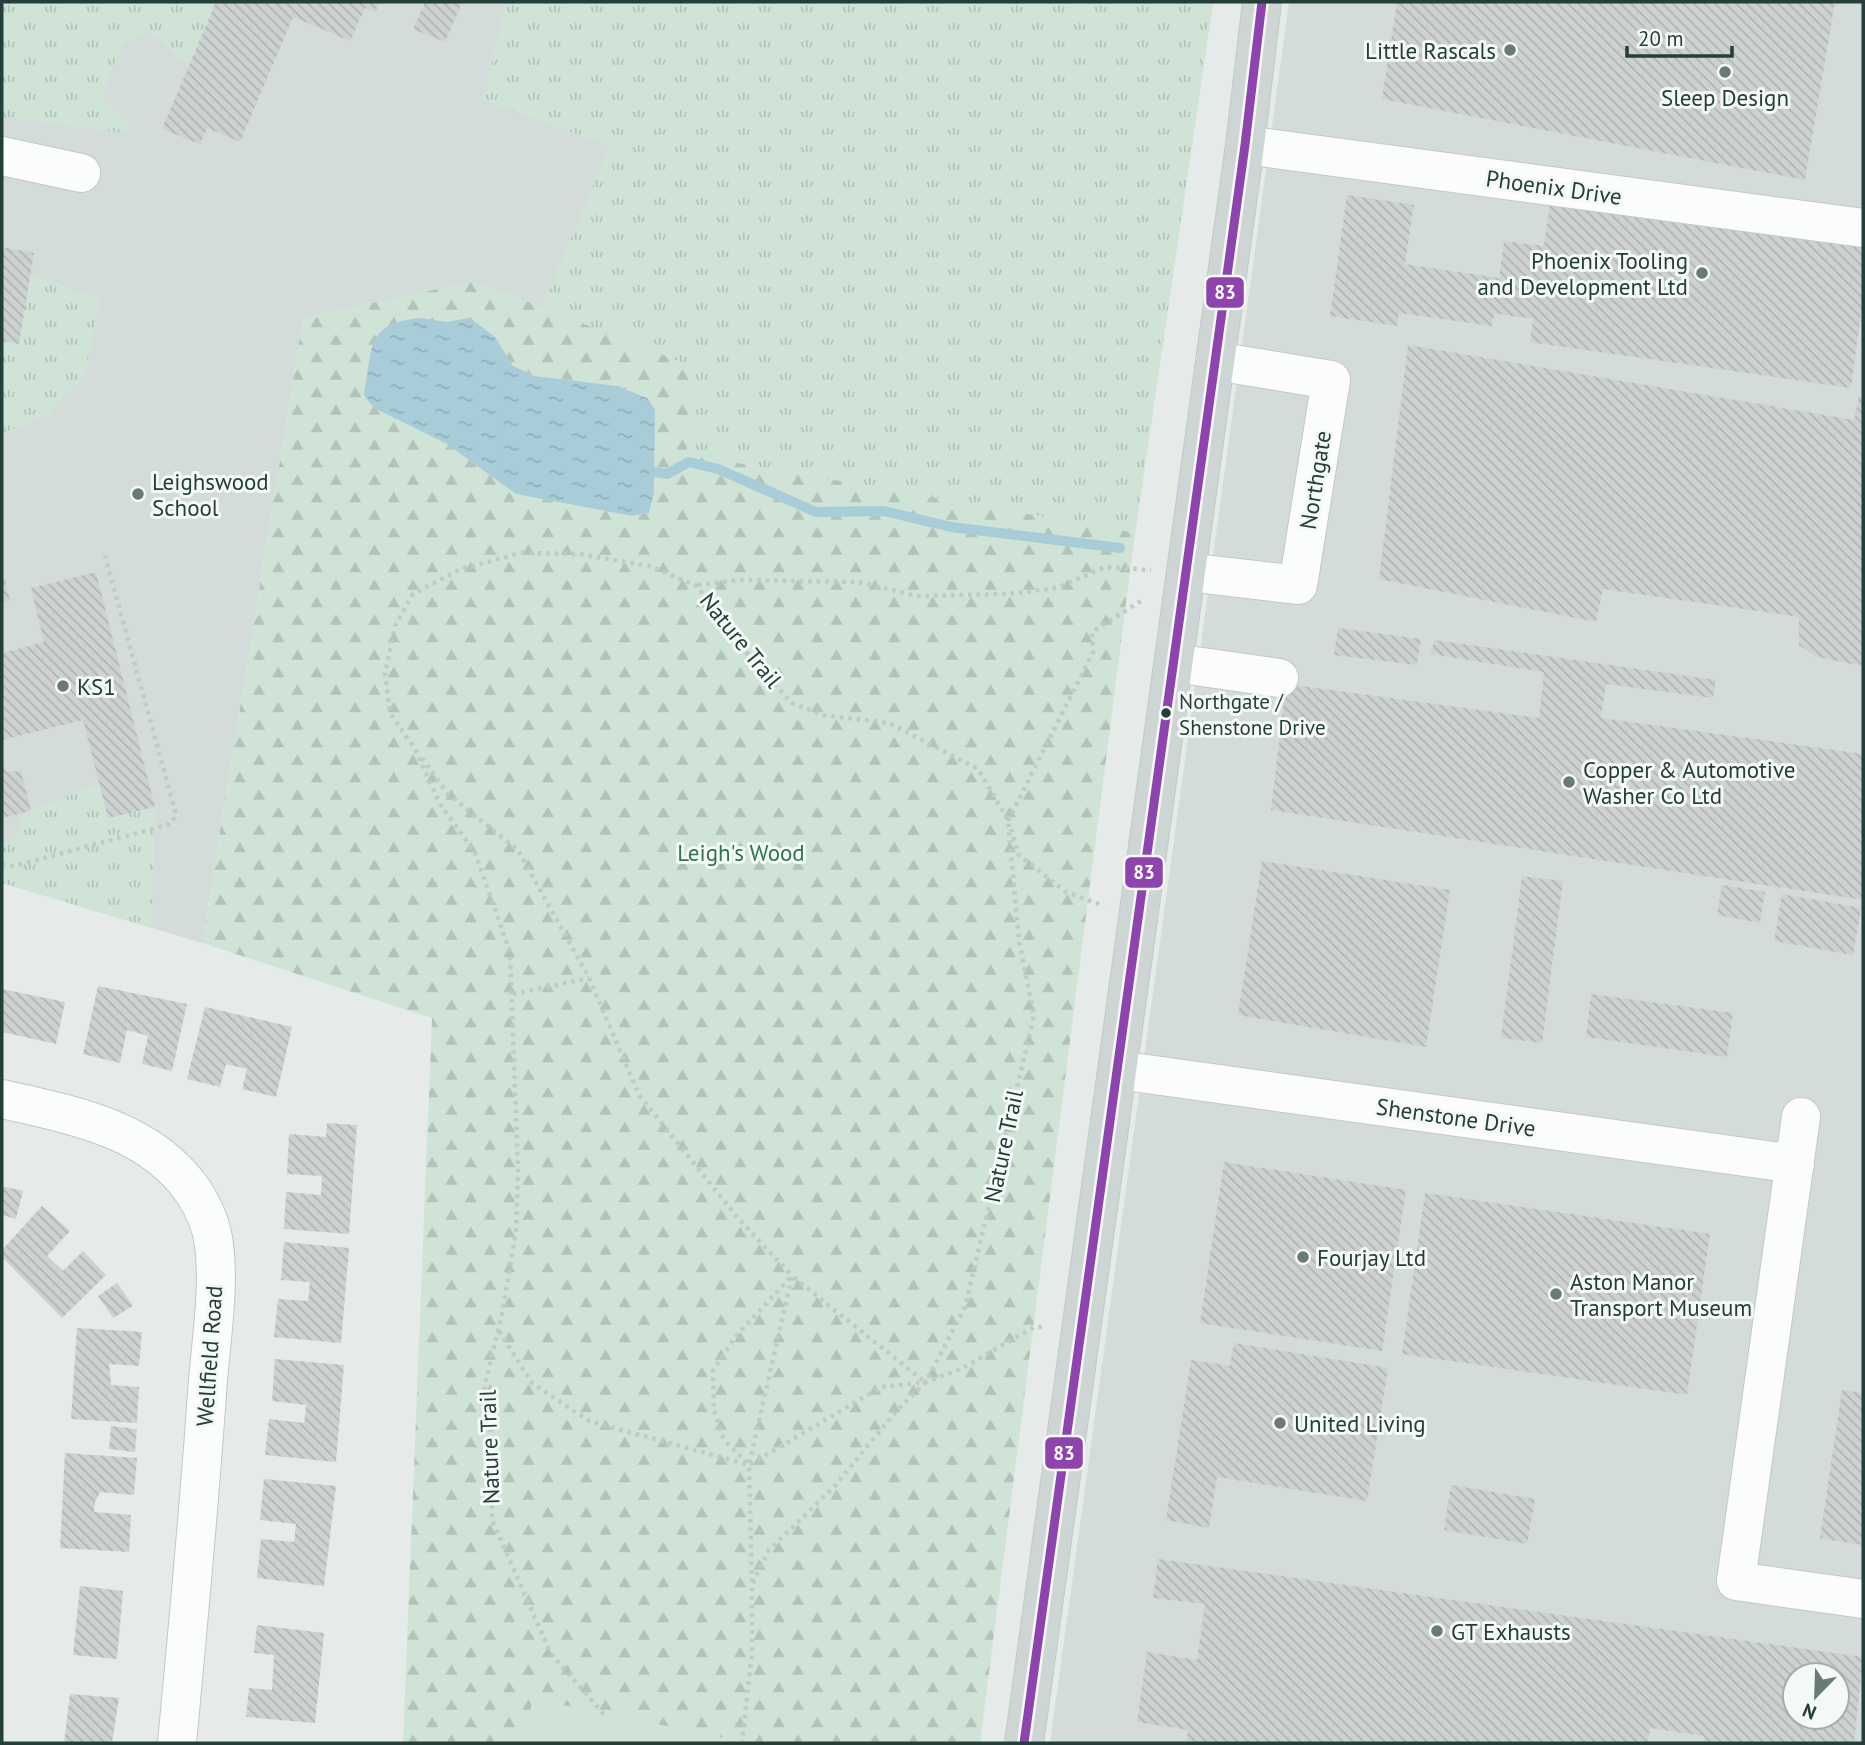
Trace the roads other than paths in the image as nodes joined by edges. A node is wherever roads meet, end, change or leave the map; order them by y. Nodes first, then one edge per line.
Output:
1 (1262, 2) edge
2 (1245, 145) junction
3 (2, 156) edge
4 (81, 173) dead end
5 (1863, 228) edge
6 (1215, 361) junction
7 (1186, 572) junction
8 (1174, 663) junction
9 (1279, 678) dead end
10 (1118, 1070) junction
11 (2, 1098) edge
12 (1801, 1117) dead end
13 (1795, 1164) junction
14 (1863, 1599) edge
15 (177, 1743) edge
16 (1024, 1743) edge

1 - 2 main road
2 - 5 street, Phoenix Drive
2 - 6 main road
3 - 4 street
6 - 7 main road
6 - 7 street, Northgate
7 - 8 main road
8 - 9 street
8 - 10 main road
10 - 13 street, Shenstone Drive
10 - 16 main road
11 - 15 street, Wellfield Road
12 - 13 street
13 - 14 street

